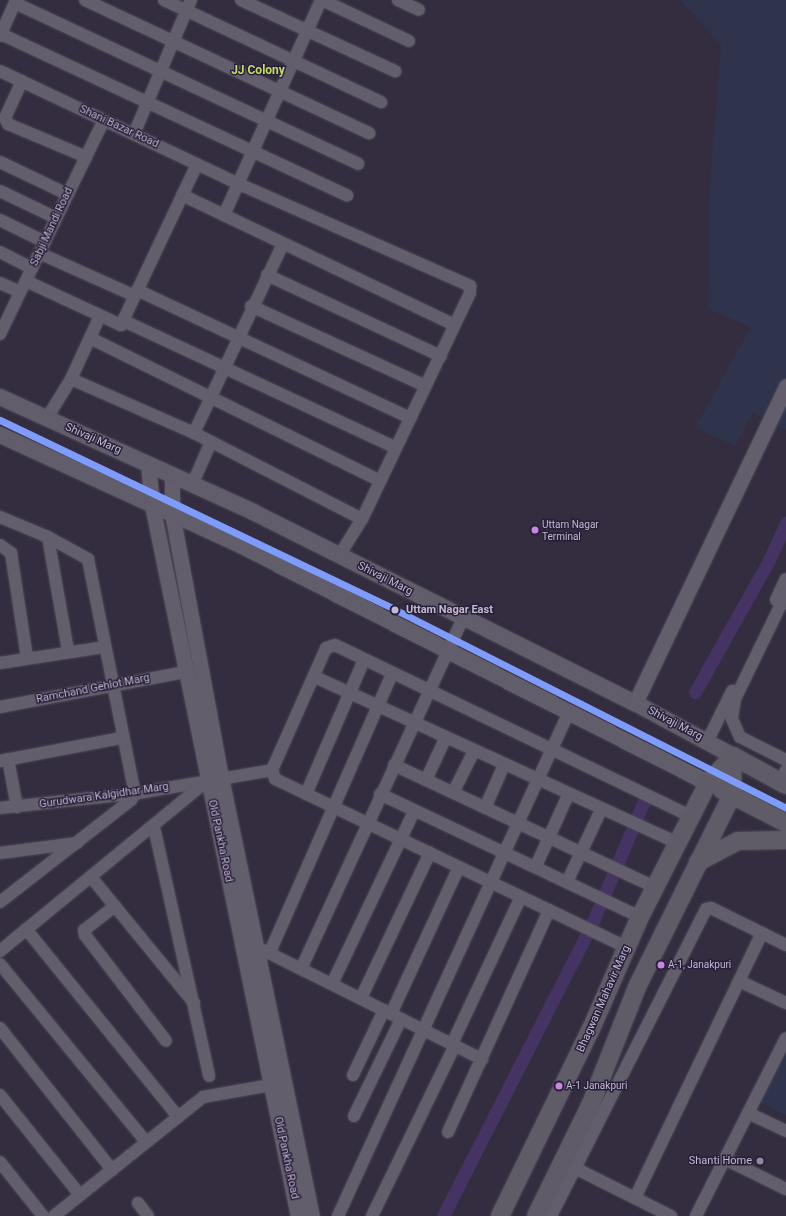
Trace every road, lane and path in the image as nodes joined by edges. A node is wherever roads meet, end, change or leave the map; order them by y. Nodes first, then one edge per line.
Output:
1 (85, 0) edge
2 (164, 0) edge
3 (241, 0) edge
4 (321, 0) edge
5 (398, 0) edge
6 (15, 2) edge
7 (189, 5) edge
8 (419, 10) dead end
9 (307, 31) junction
10 (0, 35) edge
11 (409, 41) dead end
12 (172, 42) junction
13 (294, 62) junction
14 (395, 71) dead end
15 (160, 72) junction
16 (1, 75) edge
17 (22, 81) junction
18 (280, 91) junction
19 (146, 102) junction
20 (381, 102) dead end
21 (104, 120) junction
22 (266, 122) junction
23 (370, 133) dead end
24 (134, 134) junction
25 (253, 153) junction
26 (86, 157) junction
27 (0, 162) edge
28 (197, 164) junction
29 (358, 164) dead end
30 (239, 184) junction
31 (0, 191) edge
32 (67, 194) junction
33 (182, 195) junction
34 (347, 195) dead end
35 (224, 215) junction
36 (56, 218) junction
37 (0, 220) edge
38 (45, 242) junction
39 (283, 244) junction
40 (0, 252) edge
41 (39, 253) junction
42 (32, 268) junction
43 (267, 275) junction
44 (0, 283) edge
45 (23, 287) junction
46 (136, 293) junction
47 (251, 306) junction
48 (100, 316) junction
49 (4, 317) edge
50 (124, 320) junction
51 (456, 325) junction
52 (0, 334) edge
53 (237, 337) junction
54 (90, 338) junction
55 (440, 356) junction
56 (224, 366) junction
57 (71, 380) junction
58 (426, 386) junction
59 (786, 386) edge
60 (0, 397) edge
61 (210, 399) junction
62 (47, 418) junction
63 (410, 418) junction
64 (194, 434) junction
65 (0, 435) edge
66 (211, 442) junction
67 (396, 448) junction
68 (148, 464) junction
69 (172, 475) junction
70 (380, 481) junction
71 (192, 485) junction
72 (152, 505) junction
73 (172, 513) junction
74 (0, 518) edge
75 (362, 519) junction
76 (48, 536) junction
77 (0, 545) edge
78 (339, 556) junction
79 (786, 579) edge
80 (786, 594) edge
81 (464, 619) junction
82 (104, 647) junction
83 (68, 650) junction
84 (447, 650) junction
85 (27, 658) junction
86 (364, 660) junction
87 (0, 663) edge
88 (186, 672) junction
89 (392, 674) junction
90 (315, 677) junction
91 (111, 686) junction
92 (430, 692) junction
93 (351, 693) junction
94 (635, 703) junction
95 (0, 705) edge
96 (378, 706) junction
97 (569, 712) junction
98 (416, 723) junction
99 (446, 737) junction
100 (122, 738) junction
101 (707, 742) junction
102 (474, 751) junction
103 (552, 751) junction
104 (733, 756) junction
105 (4, 760) edge
106 (786, 760) edge
107 (394, 765) junction
108 (504, 766) junction
109 (272, 770) junction
110 (215, 779) junction
111 (784, 779) edge
112 (426, 780) junction
113 (538, 782) junction
114 (708, 783) junction
115 (453, 793) junction
116 (135, 794) junction
117 (306, 794) junction
118 (380, 794) junction
119 (568, 795) junction
120 (732, 795) junction
121 (17, 807) junction
122 (0, 808) edge
123 (335, 808) junction
124 (485, 808) junction
125 (601, 810) junction
126 (414, 811) junction
127 (692, 817) junction
128 (367, 822) junction
129 (517, 823) junction
130 (786, 824) edge
131 (154, 827) junction
132 (548, 838) junction
133 (400, 839) junction
134 (786, 840) edge
135 (79, 842) junction
136 (679, 844) junction
137 (504, 851) junction
138 (580, 852) junction
139 (0, 853) edge
140 (430, 853) junction
141 (698, 862) junction
142 (536, 866) junction
143 (458, 867) junction
144 (91, 877) junction
145 (490, 882) junction
146 (567, 882) junction
147 (657, 888) junction
148 (521, 897) junction
149 (0, 902) edge
150 (115, 906) junction
151 (549, 910) junction
152 (640, 917) junction
153 (26, 929) junction
154 (762, 934) junction
155 (786, 946) edge
156 (628, 948) junction
157 (263, 950) junction
158 (0, 951) edge
159 (0, 964) edge
160 (302, 969) junction
161 (739, 981) junction
162 (332, 984) junction
163 (360, 998) junction
164 (786, 1003) edge
165 (196, 1005) junction
166 (392, 1014) junction
167 (0, 1028) edge
168 (422, 1030) junction
169 (786, 1038) edge
170 (166, 1041) dead end
171 (453, 1045) junction
172 (482, 1059) junction
173 (353, 1075) dead end
174 (209, 1076) dead end
175 (271, 1085) junction
176 (0, 1095) edge
177 (748, 1113) junction
178 (354, 1116) dead end
179 (178, 1117) junction
180 (786, 1131) edge
181 (448, 1132) dead end
182 (146, 1142) junction
183 (725, 1159) junction
184 (0, 1162) edge
185 (570, 1165) junction
186 (112, 1170) junction
187 (786, 1189) edge
188 (80, 1195) junction
189 (635, 1198) junction
190 (138, 1203) dead end
191 (43, 1216) edge
192 (54, 1216) edge
193 (148, 1216) edge
194 (307, 1216) edge
195 (338, 1216) edge
196 (372, 1216) edge
197 (500, 1216) edge
198 (536, 1216) edge
199 (551, 1216) edge
200 (672, 1216) edge
201 (696, 1216) edge

1 - 12 street
2 - 7 street
3 - 9 street
4 - 9 street
4 - 11 street
5 - 8 street
6 - 10 street
6 - 15 street
7 - 12 street
7 - 13 street
9 - 13 street
9 - 14 street
10 - 19 street
12 - 15 street
12 - 18 street
13 - 18 street
13 - 20 street
15 - 19 street
15 - 22 street
16 - 17 street, Shani Bazar Road
17 - 21 street, Shani Bazar Road
17 - 26 street
18 - 22 street
18 - 23 street
19 - 24 street
19 - 25 street
21 - 24 street, Shani Bazar Road
21 - 26 street, Sabji Mandi Road
22 - 25 street
22 - 29 street
24 - 28 street, Shani Bazar Road
25 - 30 street
25 - 34 street
26 - 32 street, Sabji Mandi Road
27 - 32 street
28 - 30 street, Shani Bazar Road
28 - 33 street
30 - 35 street
30 - 51 street, Shani Bazar Road
31 - 36 street
32 - 36 street, Sabji Mandi Road
33 - 35 street
33 - 46 street
35 - 39 street
36 - 38 street, Sabji Mandi Road
37 - 38 street
38 - 41 street, Sabji Mandi Road
39 - 43 street
39 - 51 street
40 - 42 street
41 - 42 street, Sabji Mandi Road
41 - 46 street
42 - 45 street, Sabji Mandi Road
43 - 47 street
43 - 55 street
44 - 45 street
45 - 48 street
45 - 49 street, Sabji Mandi Road
46 - 50 street
46 - 53 street
47 - 53 street
47 - 58 street
48 - 50 street
48 - 54 street
49 - 52 street, Sabji Mandi Road
50 - 56 street
51 - 55 street
53 - 56 street
53 - 63 street
54 - 57 street
54 - 61 street
55 - 58 street
56 - 61 street
56 - 67 street
57 - 62 street
57 - 64 street
58 - 63 street
59 - 94 street
60 - 62 main road, Shivaji Marg
61 - 64 street
61 - 70 street
62 - 68 main road, Shivaji Marg
63 - 67 street
64 - 66 street
65 - 72 main road
66 - 71 street
66 - 75 street
67 - 70 street
68 - 69 main road, Shivaji Marg
68 - 72 street, Old Pankha Road
69 - 71 main road, Shivaji Marg
69 - 73 street, Old Pankha Road
70 - 75 street
71 - 78 main road, Shivaji Marg
72 - 73 main road
72 - 88 street, Old Pankha Road
73 - 84 main road
73 - 110 street, Old Pankha Road
74 - 76 street
75 - 78 street
76 - 82 street
76 - 83 street
77 - 85 street
78 - 81 main road, Shivaji Marg
79 - 101 street
80 - 106 street
81 - 84 street
81 - 94 main road, Shivaji Marg
82 - 83 street
82 - 91 street
83 - 85 street
84 - 92 street
84 - 97 main road
85 - 87 street
86 - 89 street
86 - 90 street
86 - 93 street
88 - 91 street, Ramchand Gehlot Marg
88 - 110 street, Old Pankha Road
89 - 92 street
89 - 96 street
90 - 93 street
90 - 109 street
91 - 95 street, Ramchand Gehlot Marg
91 - 100 street
92 - 98 street
92 - 103 street
93 - 96 street
93 - 117 street
94 - 101 main road, Shivaji Marg
96 - 98 street
96 - 123 street
97 - 103 street
97 - 114 main road
98 - 99 street
98 - 107 street
99 - 102 street
99 - 112 street
100 - 105 street
100 - 116 street
101 - 104 main road, Shivaji Marg
102 - 108 street
102 - 115 street
103 - 113 street
103 - 127 street
104 - 111 main road, Shivaji Marg
104 - 114 main road, Bhagwan Mahavir Marg
104 - 120 main road
105 - 121 street
107 - 112 street
107 - 118 street
108 - 113 street
108 - 124 street
109 - 110 street, Gurudwara Kalgidhar Marg
109 - 117 street
110 - 116 street, Gurudwara Kalgidhar Marg
110 - 131 street
110 - 157 street, Old Pankha Road
110 - 175 street, Old Pankha Road
112 - 115 street
113 - 119 street
113 - 129 street
114 - 120 main road
114 - 127 main road, Bhagwan Mahavir Marg
115 - 124 street
116 - 121 street, Gurudwara Kalgidhar Marg
116 - 135 street
117 - 123 street
118 - 126 street
118 - 128 street
119 - 125 street
119 - 132 street
120 - 130 main road
120 - 141 main road
121 - 122 street, Gurudwara Kalgidhar Marg
123 - 128 street
123 - 157 street
124 - 129 street
125 - 136 street
125 - 138 street
126 - 133 street
126 - 137 street
127 - 136 main road, Bhagwan Mahavir Marg
128 - 133 street
128 - 160 street
129 - 132 street
129 - 137 street
131 - 144 street
131 - 165 street
132 - 138 street
132 - 142 street
133 - 140 street
133 - 162 street
134 - 141 main road
135 - 139 street
135 - 149 street
136 - 147 main road, Bhagwan Mahavir Marg
137 - 142 street
137 - 145 street
138 - 146 street
138 - 147 street
140 - 143 street
140 - 163 street
141 - 185 main road
142 - 146 street
143 - 145 street
143 - 166 street
144 - 150 street
144 - 153 street
145 - 148 street
145 - 168 street
146 - 152 street
147 - 152 main road, Bhagwan Mahavir Marg
148 - 151 street
148 - 171 street
150 - 165 street
150 - 170 street
151 - 156 street
151 - 172 street
152 - 156 main road, Bhagwan Mahavir Marg
153 - 158 street
153 - 179 street
154 - 155 street
154 - 161 street
154 - 185 street
156 - 197 main road, Bhagwan Mahavir Marg
157 - 160 street
157 - 194 street, Old Pankha Road
159 - 182 street
160 - 162 street
161 - 164 street
161 - 189 street
162 - 163 street
163 - 166 street
165 - 174 street
166 - 168 street
166 - 173 street
166 - 178 street
167 - 186 street
168 - 171 street
168 - 195 street
169 - 177 street
171 - 172 street
171 - 196 street
172 - 181 street
175 - 179 street
175 - 194 street, Old Pankha Road
176 - 188 street
177 - 180 street
177 - 183 street
179 - 182 street
182 - 186 street
183 - 187 street
183 - 201 street
184 - 191 street
185 - 189 street
185 - 198 main road
185 - 199 street
186 - 188 street
188 - 192 street
189 - 200 street
190 - 193 street

